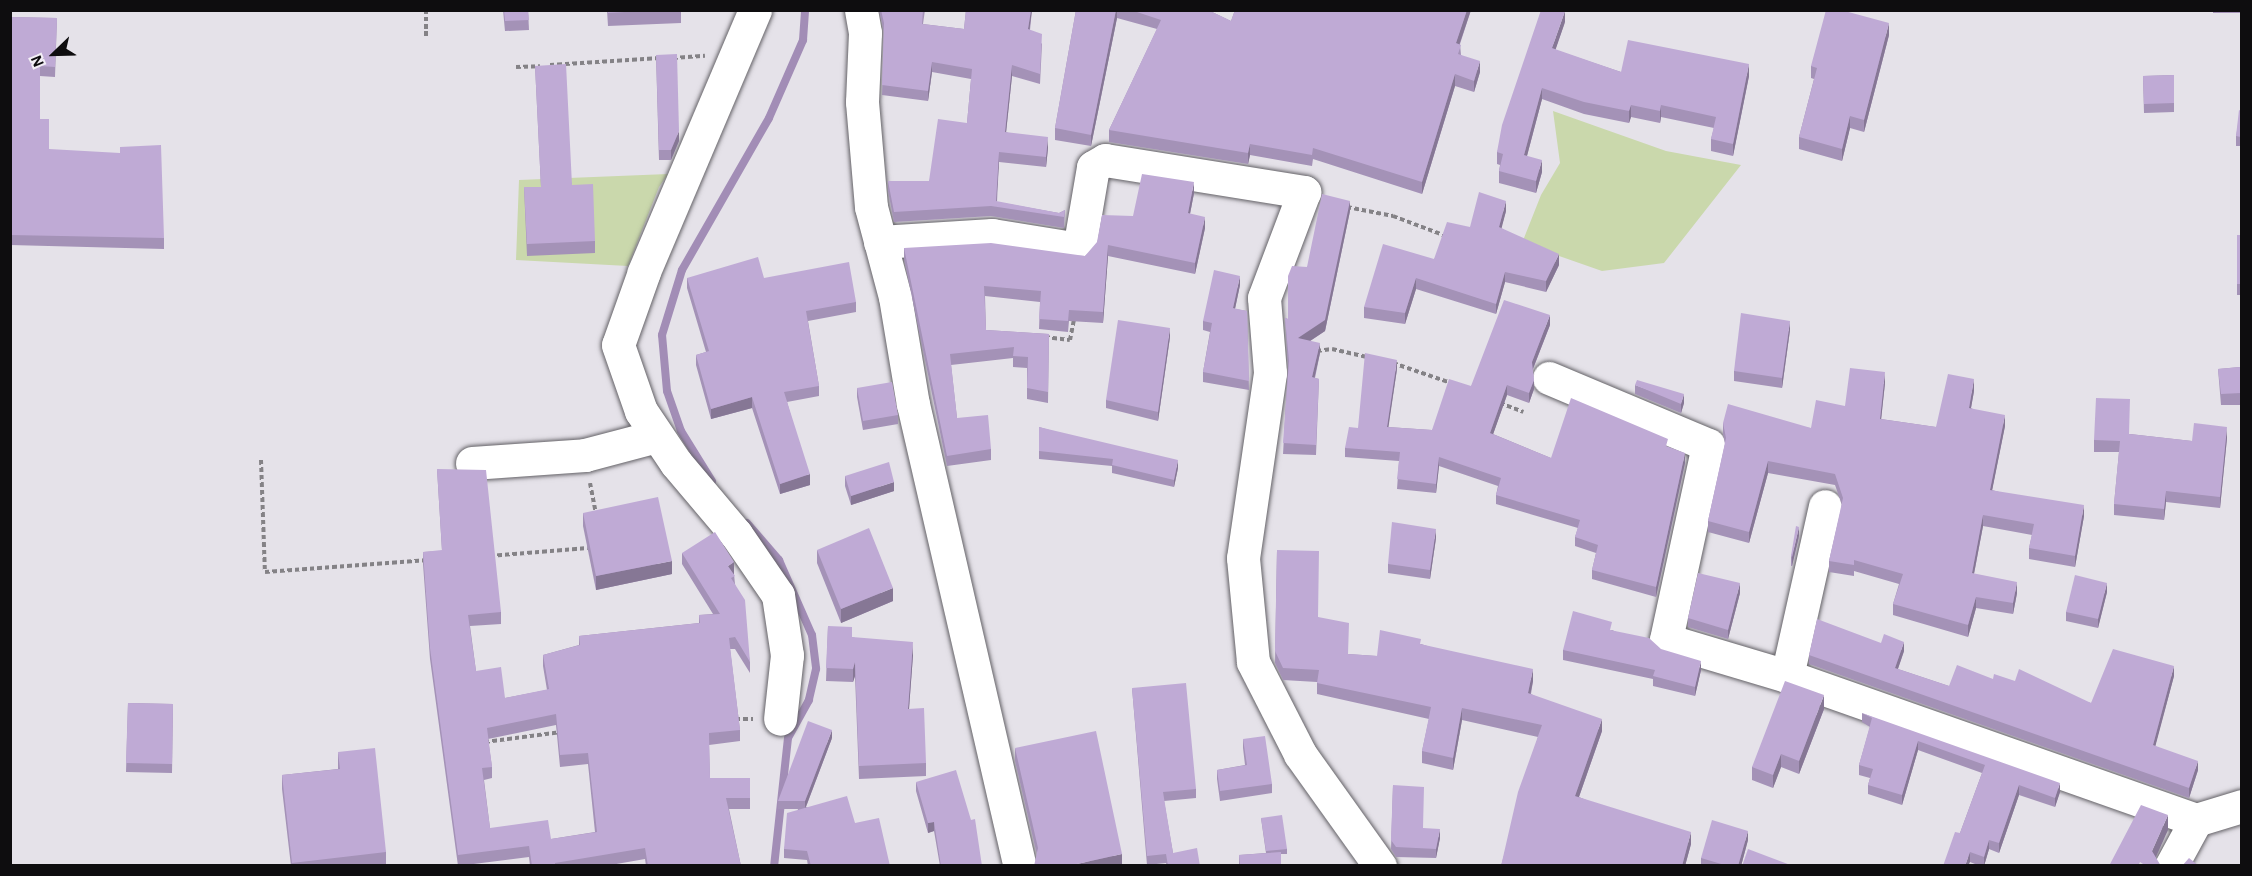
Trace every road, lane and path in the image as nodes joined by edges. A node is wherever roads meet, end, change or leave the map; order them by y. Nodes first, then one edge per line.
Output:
1 (426, 10) edge
2 (755, 10) edge
3 (861, 10) edge
4 (426, 36) dead end
5 (738, 54) junction
6 (516, 67) dead end
7 (1304, 192) junction
8 (1452, 238) edge
9 (880, 242) junction
10 (1075, 313) edge
11 (1034, 337) edge
12 (1376, 359) edge
13 (1269, 360) junction
14 (1386, 361) edge
15 (1549, 378) dead end
16 (1460, 387) edge
17 (1491, 400) edge
18 (1522, 412) dead end
19 (657, 436) junction
20 (585, 455) junction
21 (261, 460) dead end
22 (472, 463) dead end
23 (1825, 506) dead end
24 (598, 524) edge
25 (588, 548) edge
26 (485, 556) edge
27 (439, 559) edge
28 (1787, 676) junction
29 (729, 719) edge
30 (780, 719) joint
31 (567, 731) edge
32 (482, 742) edge
33 (2241, 806) edge
34 (2196, 820) junction
35 (1020, 866) edge
36 (1380, 866) edge
37 (2171, 866) edge

1 - 4 path
2 - 5 street
3 - 9 street
5 - 6 path
5 - 19 street
7 - 8 path
7 - 9 street
7 - 13 street
9 - 35 street
10 - 11 path
12 - 13 path
13 - 36 street
14 - 16 path
15 - 28 street
17 - 18 path
19 - 20 street
19 - 30 street
20 - 22 street
20 - 24 path
21 - 27 path
23 - 28 street
25 - 26 path
28 - 34 street
29 - 30 path
31 - 32 path
33 - 34 street
34 - 37 street

